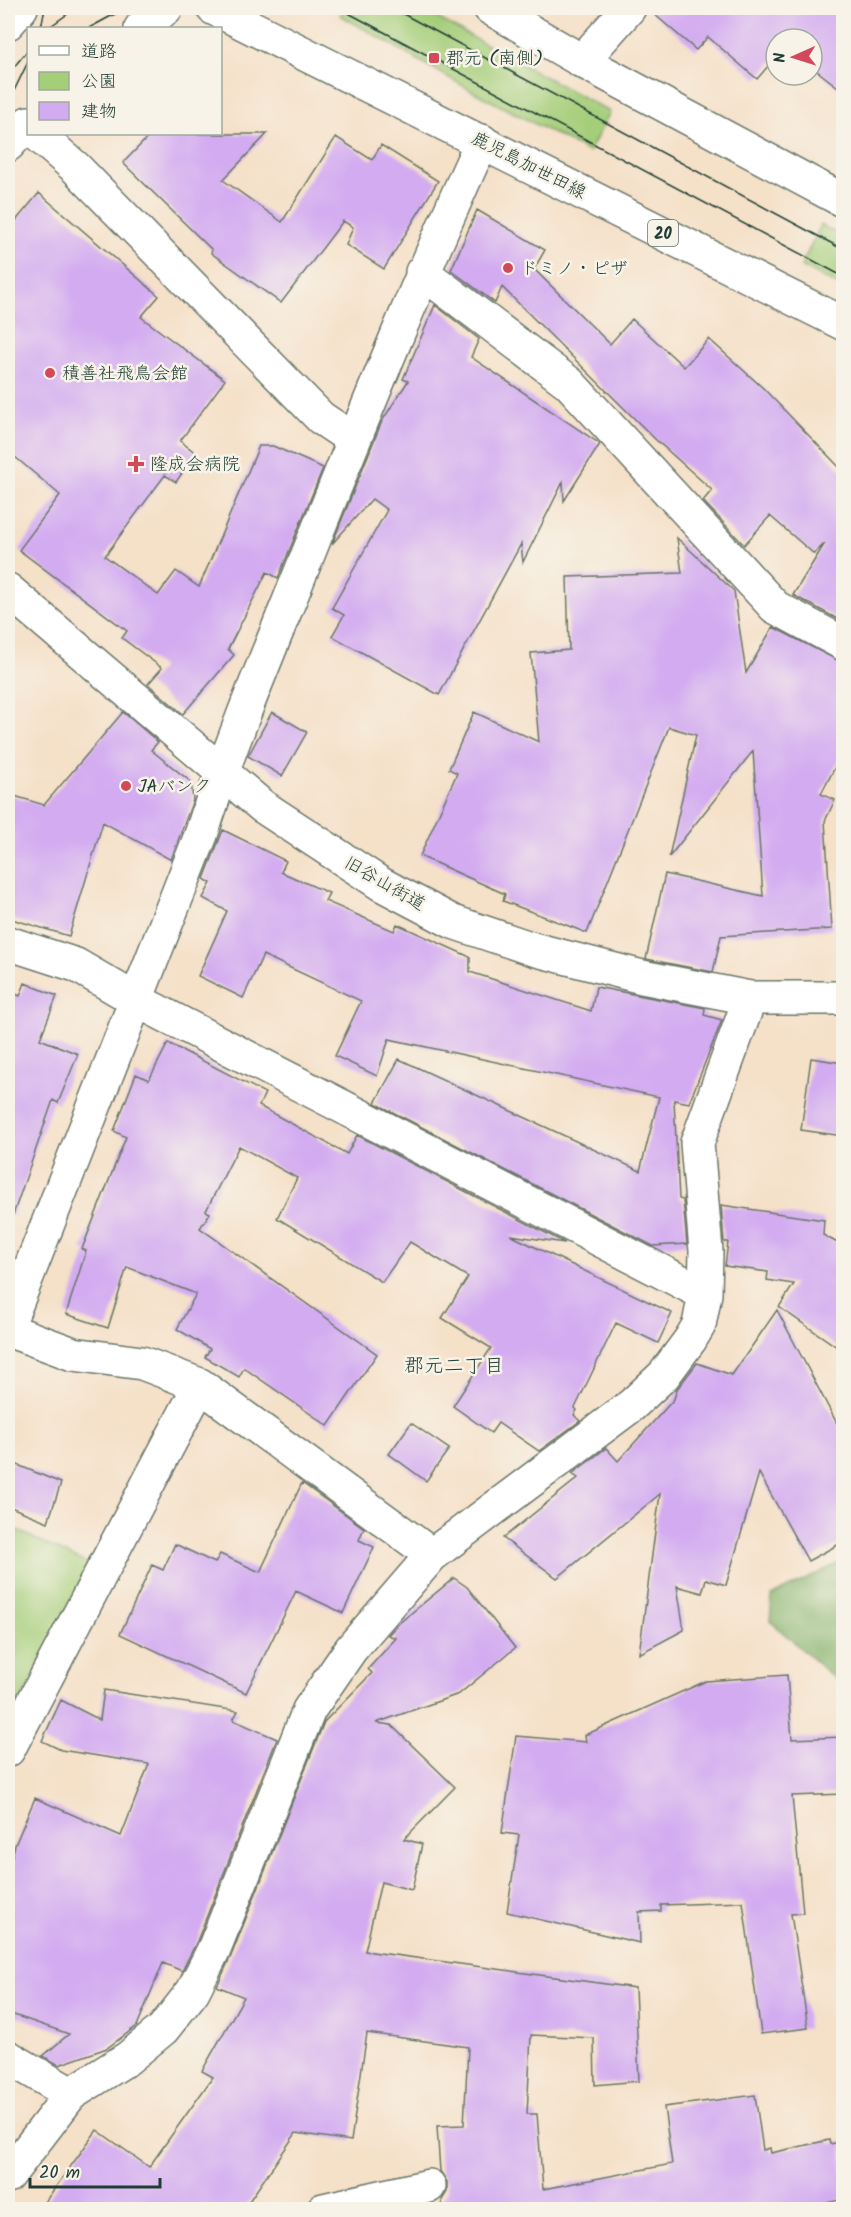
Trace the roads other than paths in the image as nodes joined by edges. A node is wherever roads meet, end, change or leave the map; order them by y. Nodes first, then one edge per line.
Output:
1 (21, 8) edge
2 (166, 8) edge
3 (213, 8) edge
4 (490, 8) edge
5 (629, 8) edge
6 (8, 22) edge
7 (142, 27) edge
8 (582, 61) junction
9 (31, 135) edge
10 (483, 141) junction
11 (843, 201) edge
12 (422, 272) junction
13 (843, 324) edge
14 (354, 440) junction
15 (8, 590) edge
16 (843, 644) edge
17 (222, 770) junction
18 (8, 943) edge
19 (750, 998) junction
20 (843, 998) edge
21 (136, 1000) junction
22 (705, 1294) junction
23 (8, 1325) edge
24 (8, 1330) edge
25 (200, 1386) junction
26 (432, 1555) junction
27 (8, 1750) edge
28 (8, 2056) edge
29 (71, 2094) junction
30 (8, 2176) edge
31 (429, 2186) dead end
32 (323, 2210) edge

1 - 6 street
2 - 7 street
3 - 10 street, 鹿児島加世田線 / 20
4 - 8 street
5 - 8 street
8 - 11 street
9 - 14 street
10 - 12 street
10 - 13 street, 鹿児島加世田線 / 20
12 - 14 street
12 - 16 street
14 - 17 street
15 - 17 street, 旧谷山街道
17 - 19 street, 旧谷山街道
17 - 21 street
18 - 21 street
19 - 20 street, 旧谷山街道
19 - 22 street
21 - 22 street
21 - 23 street
22 - 26 street
24 - 25 street
25 - 26 street
25 - 27 street
26 - 29 street
28 - 29 street
29 - 30 street
31 - 32 street

